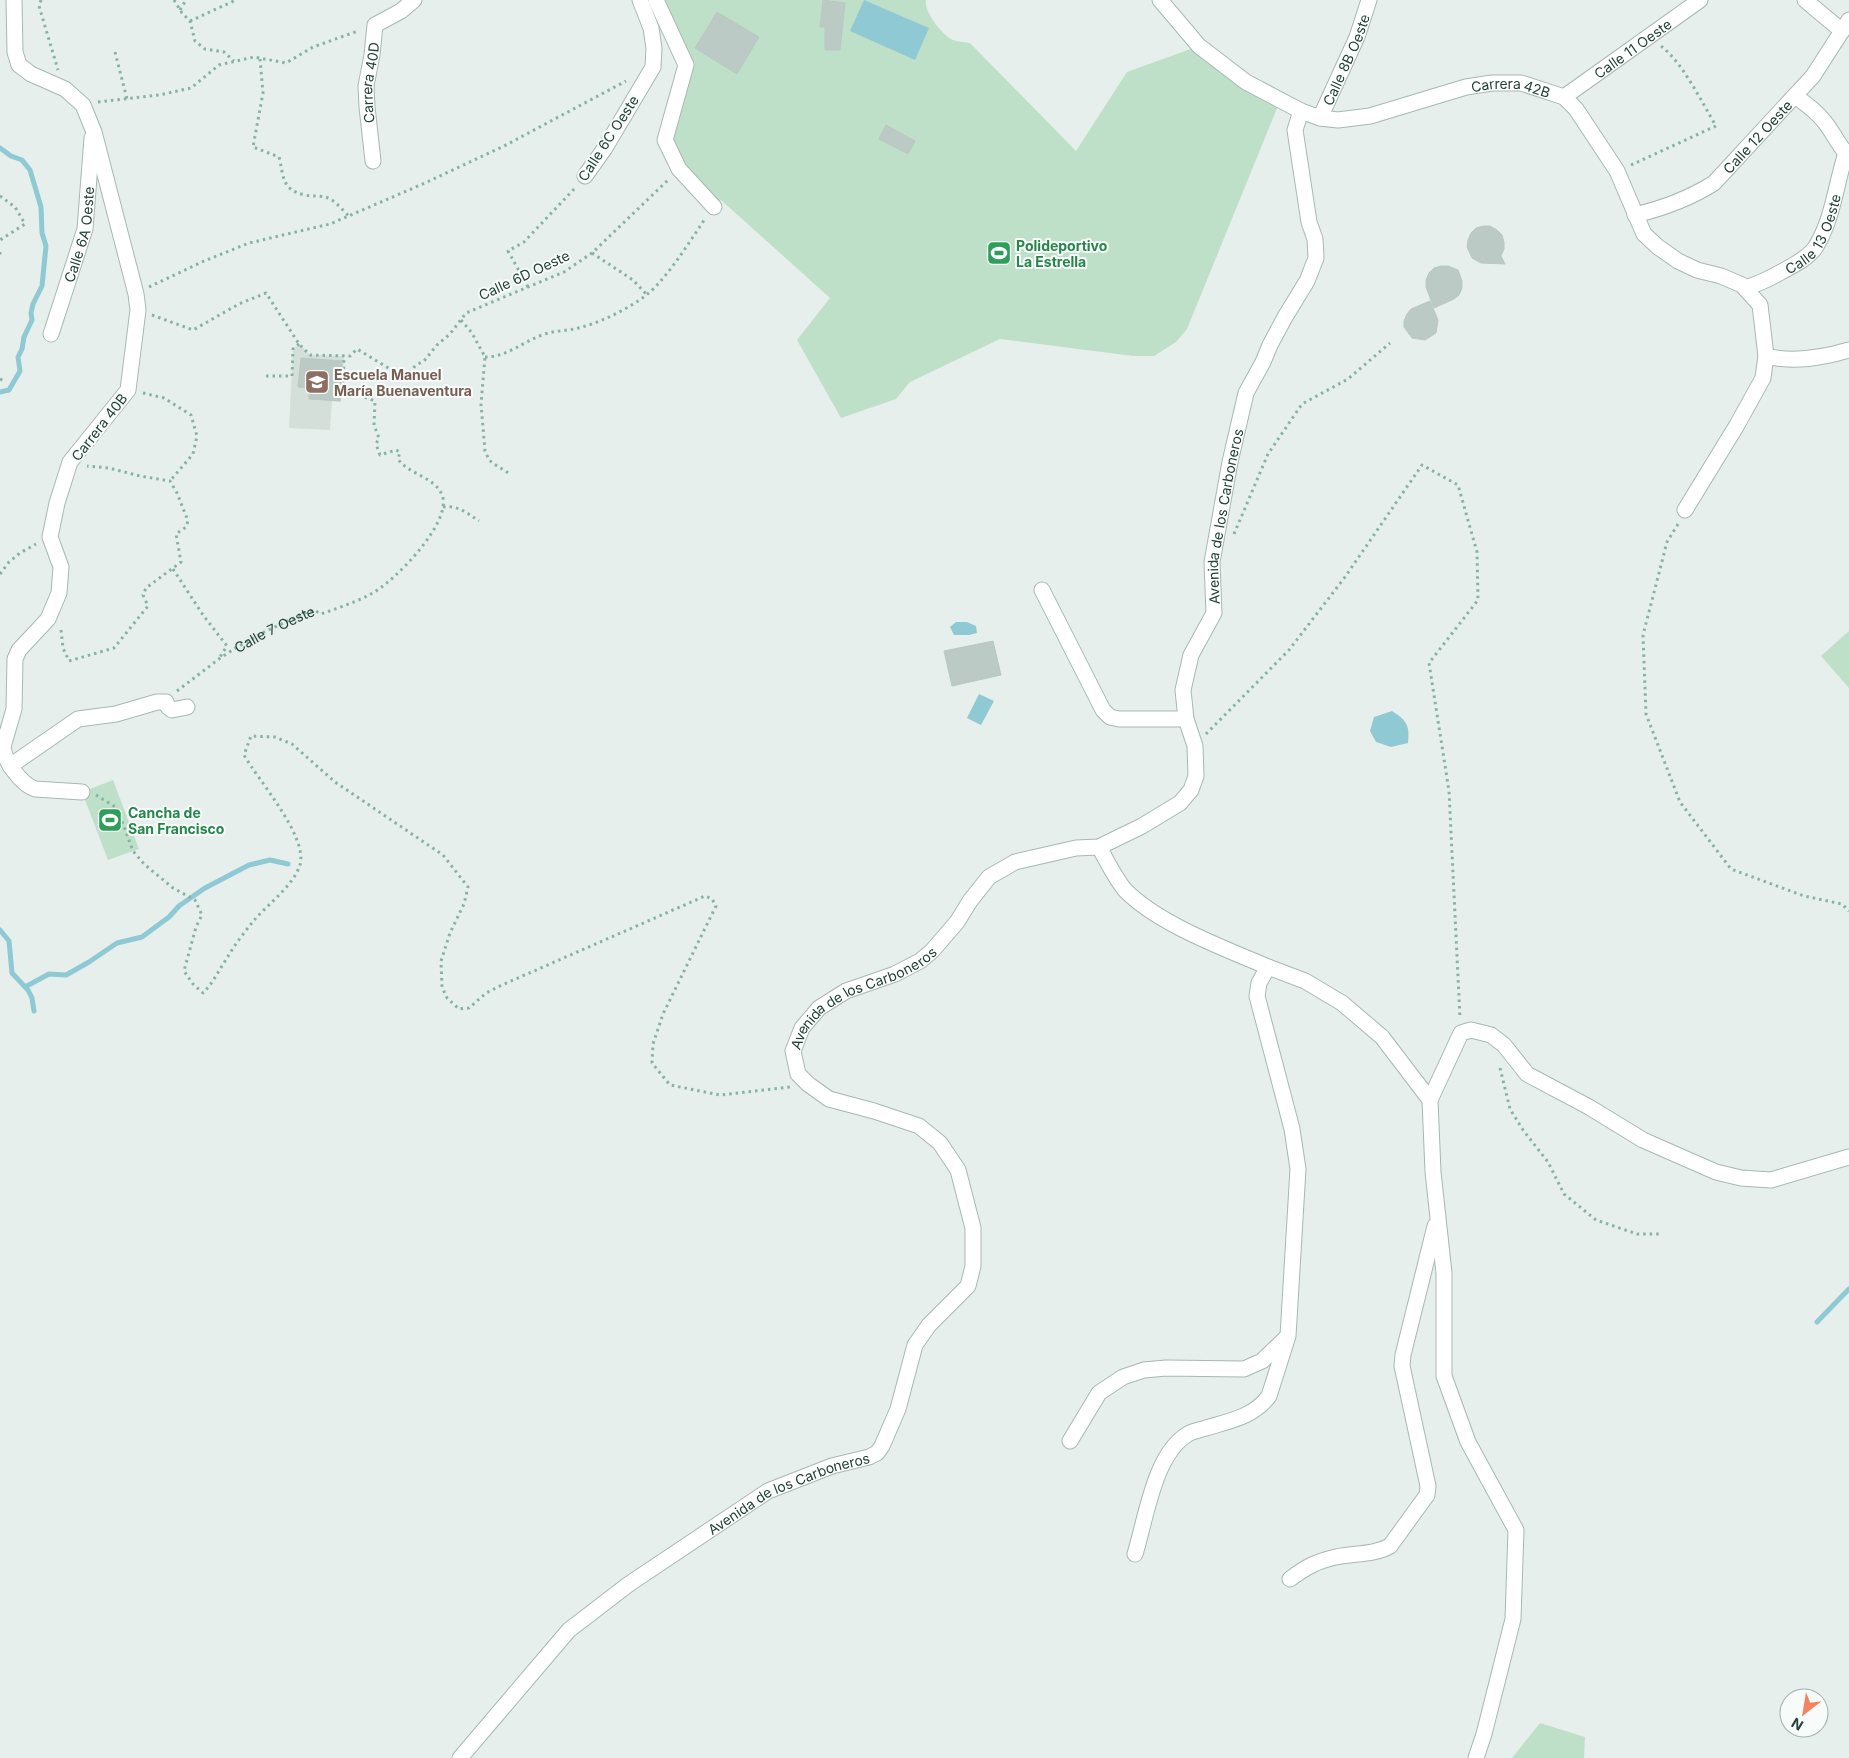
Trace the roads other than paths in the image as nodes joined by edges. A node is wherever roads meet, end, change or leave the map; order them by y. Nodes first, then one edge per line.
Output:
1 (14, 0) edge
2 (414, 0) edge
3 (640, 0) edge
4 (656, 0) edge
5 (1160, 0) edge
6 (1369, 0) edge
7 (1700, 0) edge
8 (1804, 0) edge
9 (1846, 25) edge
10 (1795, 96) junction
11 (1564, 97) junction
12 (1300, 111) junction
13 (1320, 118) junction
14 (94, 132) junction
15 (1848, 153) edge
16 (373, 161) dead end
17 (585, 176) road end
18 (714, 207) road end
19 (1635, 215) junction
20 (1745, 288) junction
21 (50, 334) dead end
22 (1849, 350) edge
23 (1766, 356) junction
24 (1685, 510) road end
25 (1042, 590) dead end
26 (187, 707) dead end
27 (1186, 720) junction
28 (10, 766) junction
29 (82, 792) road end
30 (1099, 847) junction
31 (1268, 967) junction
32 (1430, 1100) junction
33 (1849, 1157) edge
34 (1438, 1215) junction
35 (1288, 1336) junction
36 (1070, 1441) dead end
37 (1136, 1554) dead end
38 (1290, 1579) dead end
39 (460, 1758) edge
40 (1476, 1758) edge

1 - 14 street, Carrera 40B
2 - 16 street, Carrera 40D
3 - 17 street, Calle 6C Oeste
4 - 18 street
5 - 12 street, Carrera 42B
6 - 13 street, Calle 8B Oeste
7 - 11 street, Calle 11 Oeste
8 - 9 street
9 - 10 street, Calle 12 Oeste
10 - 15 street
10 - 19 street, Calle 12 Oeste
11 - 13 street, Carrera 42B
11 - 19 street, Carrera 42B
12 - 13 street, Carrera 42B
12 - 27 street, Avenida de los Carboneros
14 - 21 street, Calle 6A Oeste
14 - 28 street, Carrera 40B
15 - 20 street, Calle 13 Oeste
19 - 20 street, Carrera 42B
20 - 23 street, Carrera 42B
22 - 23 street
23 - 24 street, Carrera 42B
25 - 27 street
26 - 28 street
27 - 30 street, Avenida de los Carboneros
28 - 29 street
30 - 31 street
30 - 39 street, Avenida de los Carboneros
31 - 32 street
31 - 35 street
32 - 33 street
32 - 34 street
34 - 38 street
34 - 40 street
35 - 36 street
35 - 37 street

